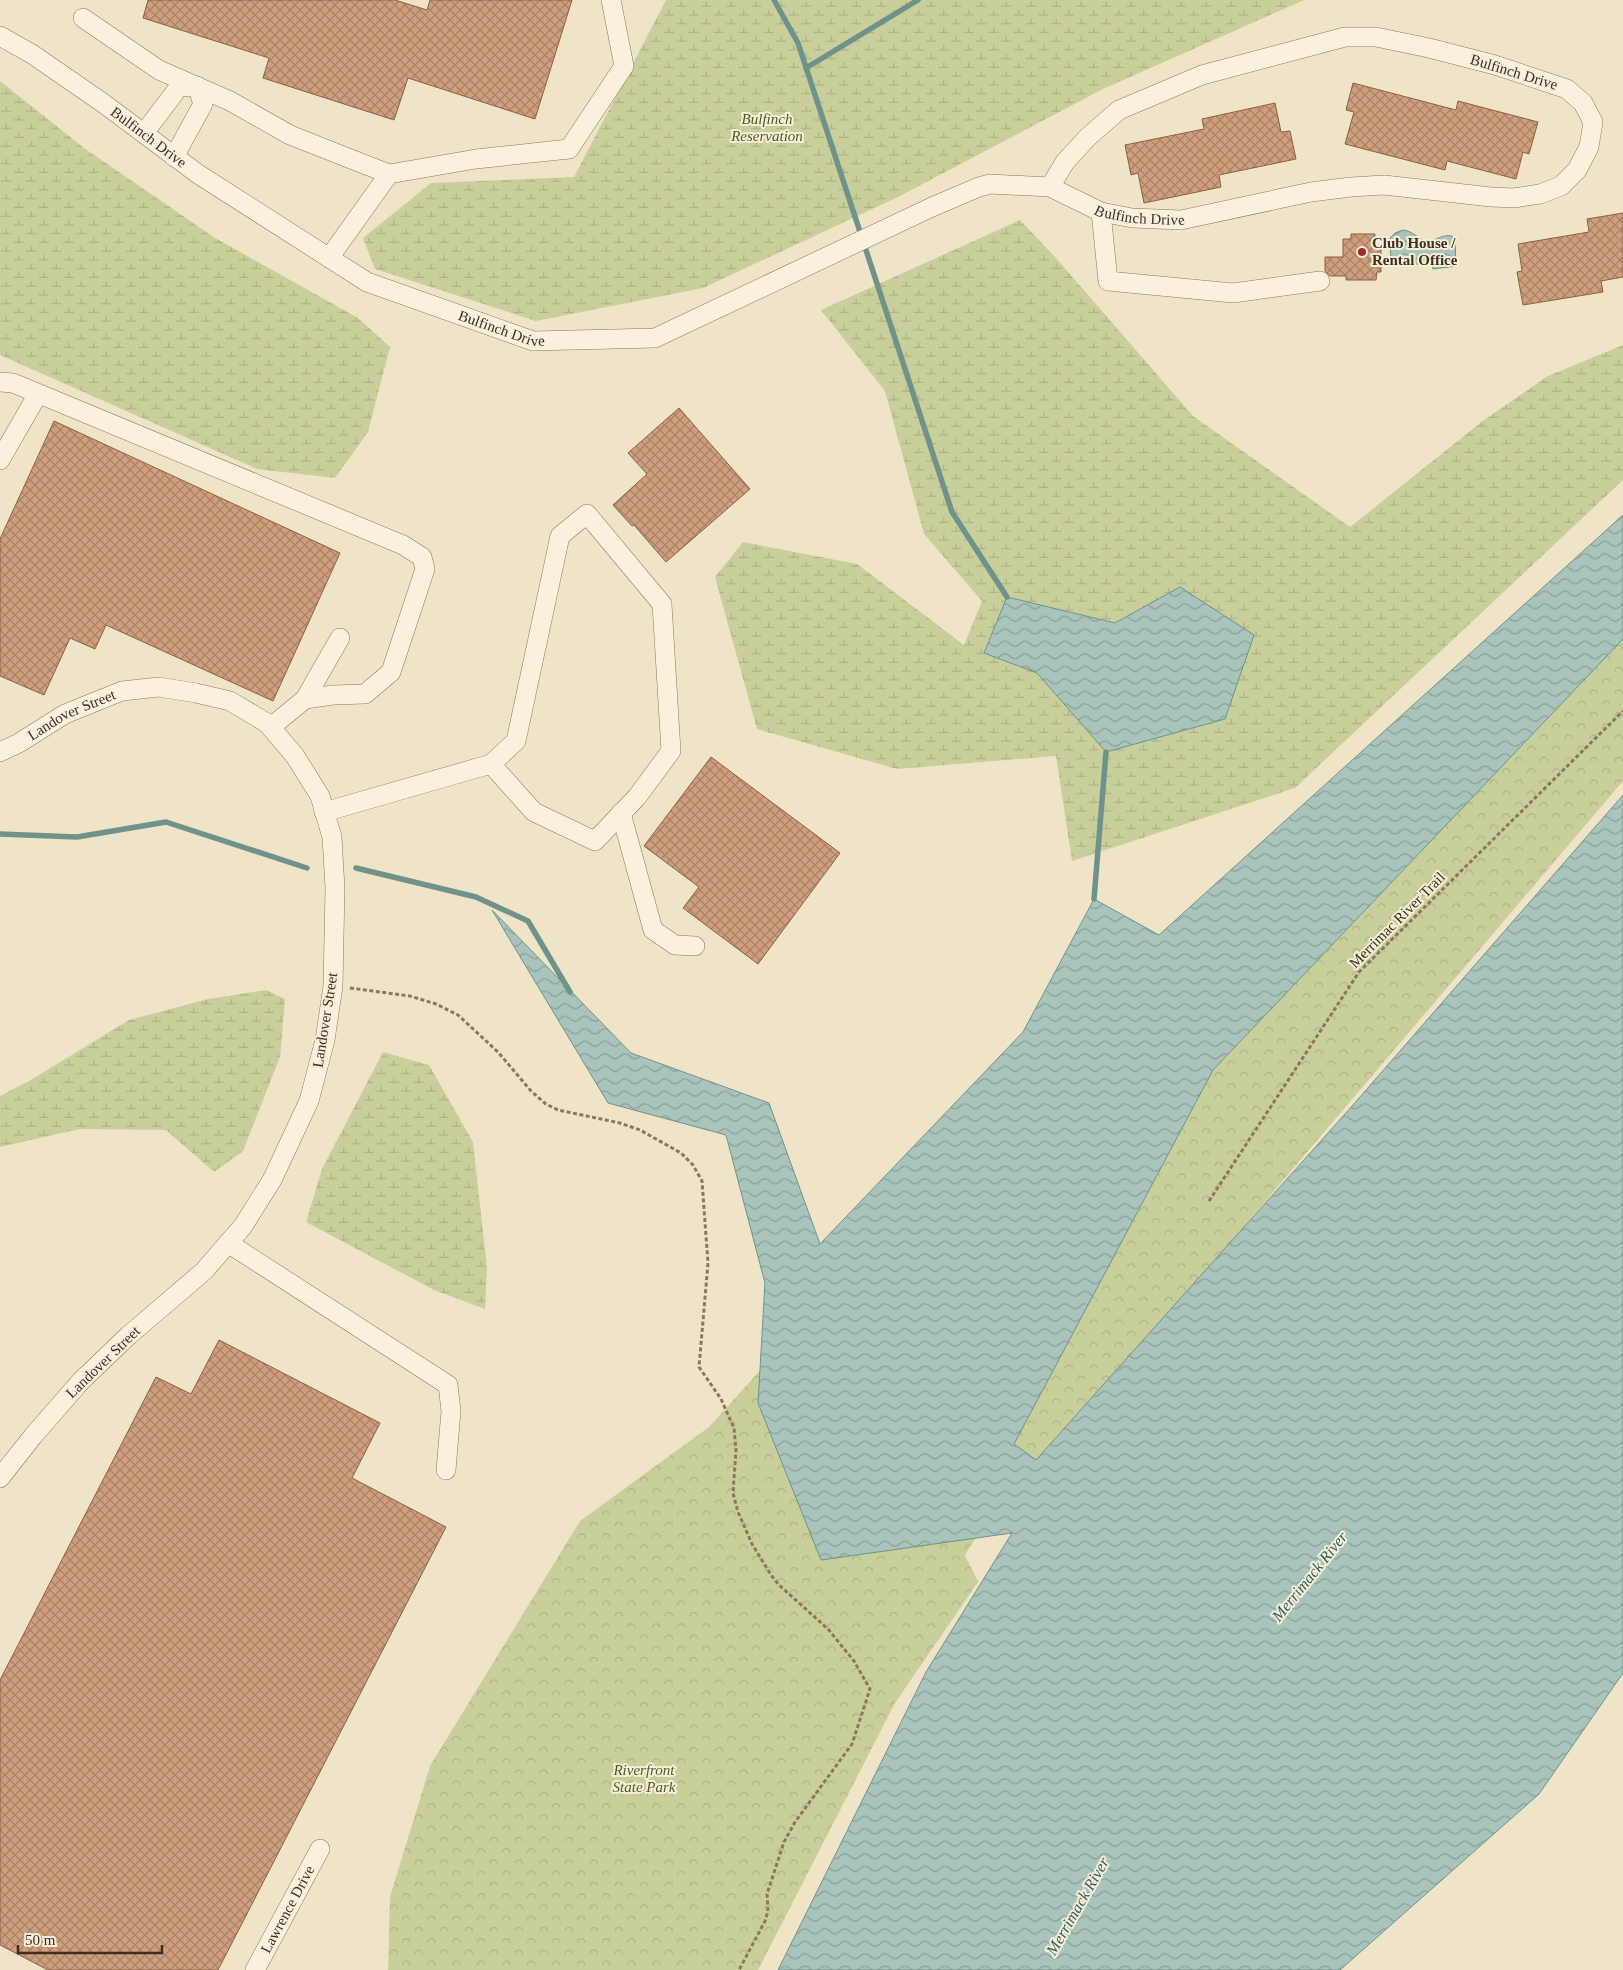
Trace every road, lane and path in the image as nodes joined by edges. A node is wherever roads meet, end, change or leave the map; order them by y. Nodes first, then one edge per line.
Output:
1 (611, 0) edge
2 (83, 18) dead end
3 (0, 36) edge
4 (197, 86) junction
5 (144, 133) junction
6 (174, 157) junction
7 (389, 174) junction
8 (1050, 187) junction
9 (1101, 212) junction
10 (330, 258) junction
11 (1320, 281) dead end
12 (0, 382) edge
13 (38, 394) junction
14 (0, 460) edge
15 (340, 638) dead end
16 (305, 700) junction
17 (1623, 711) edge
18 (271, 727) junction
19 (0, 752) edge
20 (492, 764) junction
21 (324, 812) junction
22 (621, 813) junction
23 (695, 946) dead end
24 (333, 986) junction
25 (1209, 1201) dead end
26 (228, 1244) junction
27 (446, 1470) dead end
28 (0, 1478) edge
29 (320, 1849) dead end
30 (255, 1970) edge
31 (739, 1970) edge

1 - 7 street
2 - 4 street
3 - 5 street, Bulfinch Drive
4 - 5 street
4 - 6 street
4 - 7 street
5 - 6 street, Bulfinch Drive
6 - 10 street, Bulfinch Drive
7 - 10 street
8 - 9 street, Bulfinch Drive
8 - 9 street, Bulfinch Drive
8 - 10 street, Bulfinch Drive
9 - 11 street
12 - 13 street
13 - 14 street
13 - 16 street
15 - 16 street
16 - 18 street
17 - 25 path, Merrimac River Trail
18 - 19 street, Landover Street
18 - 21 street, Landover Street
20 - 21 street
20 - 22 street
20 - 22 street
21 - 24 street, Landover Street
22 - 23 street
24 - 26 street, Landover Street
24 - 31 path
26 - 27 street
26 - 28 street, Landover Street
29 - 30 street, Lawrence Drive

